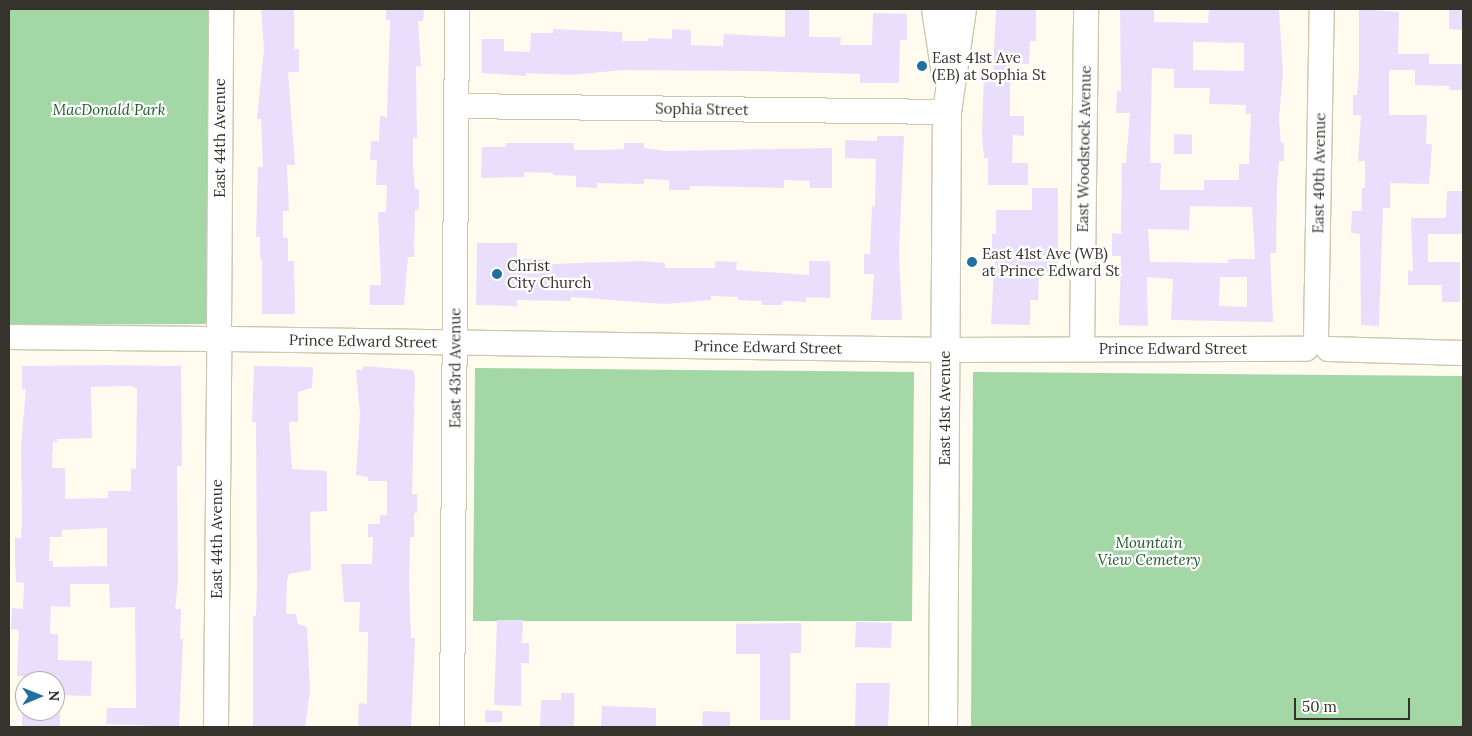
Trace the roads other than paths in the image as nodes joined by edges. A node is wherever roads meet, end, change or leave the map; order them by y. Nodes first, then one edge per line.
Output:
1 (221, 9) edge
2 (457, 9) edge
3 (936, 9) edge
4 (962, 9) edge
5 (1086, 9) edge
6 (1322, 9) edge
7 (948, 100) junction
8 (456, 106) junction
9 (9, 337) edge
10 (219, 339) junction
11 (455, 343) junction
12 (1317, 345) junction
13 (1082, 349) junction
14 (946, 350) junction
15 (1463, 353) edge
16 (216, 727) edge
17 (452, 727) edge
18 (943, 727) edge

1 - 10 street, East 44th Avenue
2 - 8 street, East 43rd Avenue
3 - 7 main road, East 41st Avenue
4 - 7 main road, East 41st Avenue
5 - 13 street, East Woodstock Avenue
6 - 12 street, East 40th Avenue
7 - 8 street, Sophia Street
7 - 14 main road, East 41st Avenue
8 - 11 street, East 43rd Avenue
9 - 10 street, Prince Edward Street
10 - 11 street, Prince Edward Street
10 - 16 street, East 44th Avenue
11 - 14 street, Prince Edward Street
11 - 17 street, East 43rd Avenue
12 - 13 street, Prince Edward Street
12 - 15 street, Prince Edward Street
13 - 14 street, Prince Edward Street
14 - 18 main road, East 41st Avenue

